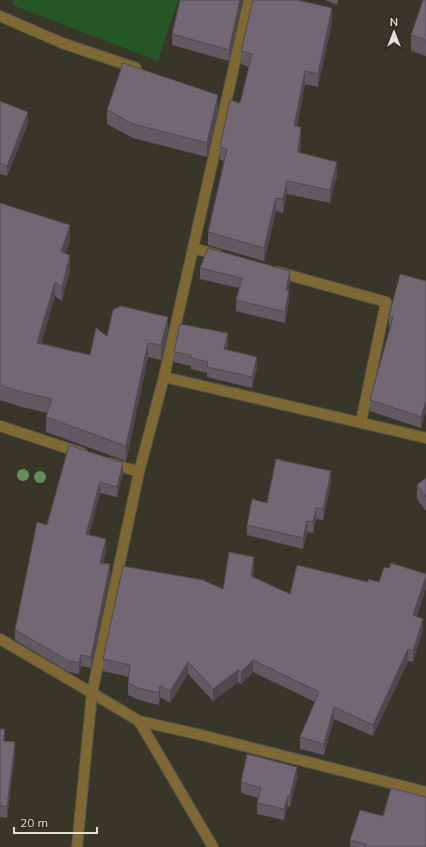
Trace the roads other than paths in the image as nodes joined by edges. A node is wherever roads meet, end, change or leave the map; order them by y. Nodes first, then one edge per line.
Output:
1 (249, 0) edge
2 (0, 16) edge
3 (144, 71) edge
4 (193, 248) junction
5 (230, 258) edge
6 (267, 269) edge
7 (164, 377) junction
8 (361, 422) junction
9 (0, 426) edge
10 (426, 438) edge
11 (139, 472) junction
12 (0, 639) edge
13 (92, 693) junction
14 (139, 721) junction
15 (426, 792) edge
16 (77, 847) edge
17 (213, 847) edge

1 - 4 street
2 - 3 street
4 - 5 street
4 - 7 street
6 - 8 street
7 - 8 street
7 - 11 street
8 - 10 street
9 - 11 street
11 - 13 street
12 - 13 street
13 - 14 street
13 - 16 street
14 - 15 street
14 - 17 street

